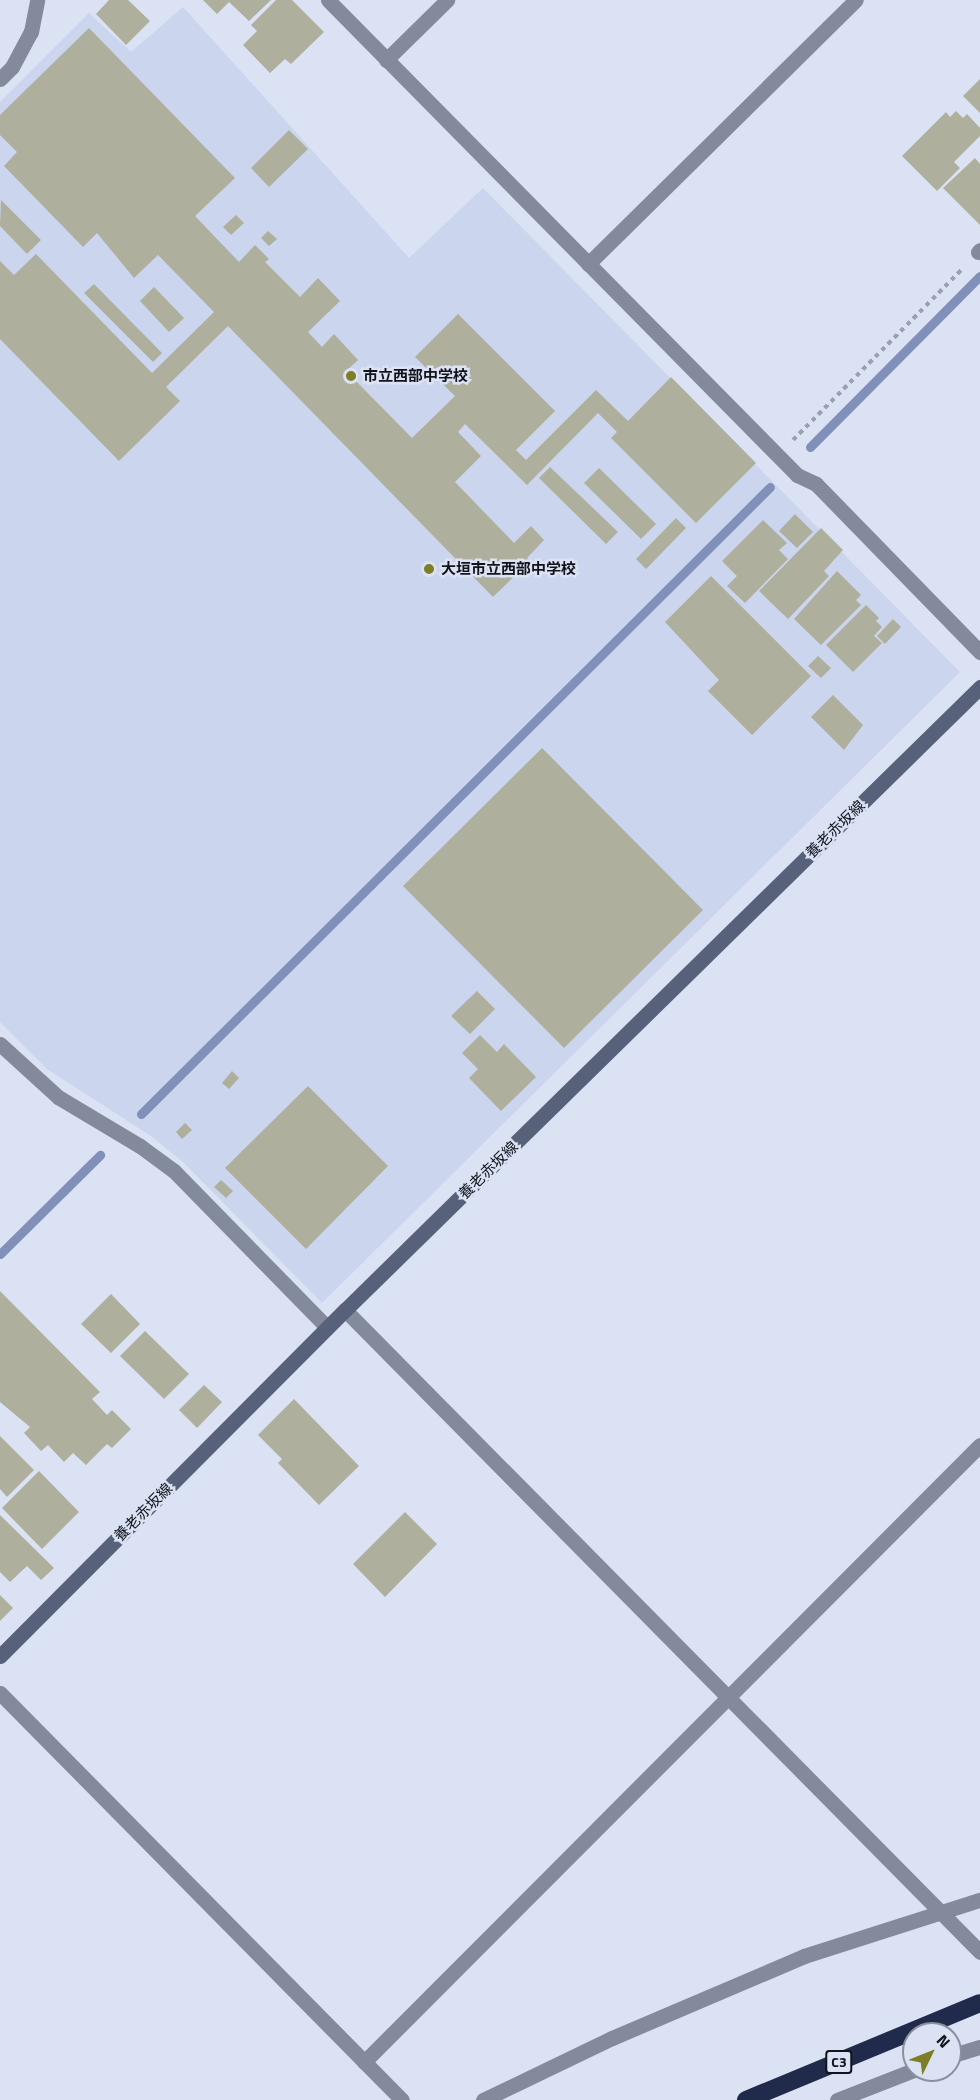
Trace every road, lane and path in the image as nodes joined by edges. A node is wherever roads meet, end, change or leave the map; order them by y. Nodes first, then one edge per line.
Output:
1 (38, 0) edge
2 (328, 0) edge
3 (447, 0) edge
4 (856, 0) edge
5 (386, 60) junction
6 (0, 79) edge
7 (979, 251) edge
8 (588, 264) junction
9 (779, 455) junction
10 (980, 652) edge
11 (980, 687) edge
12 (0, 1044) edge
13 (345, 1310) junction
14 (327, 1328) junction
15 (980, 1445) edge
16 (0, 1656) edge
17 (0, 1693) edge
18 (726, 1698) junction
19 (980, 1900) edge
20 (940, 1913) junction
21 (980, 1952) edge
22 (980, 2003) edge
23 (980, 2009) edge
24 (937, 2022) edge
25 (938, 2022) edge
26 (902, 2036) edge
27 (980, 2047) edge
28 (962, 2052) edge
29 (364, 2062) junction
30 (902, 2075) edge
31 (402, 2100) edge
32 (483, 2100) edge
33 (746, 2100) edge
34 (837, 2100) edge

1 - 6 street
2 - 5 street
3 - 5 street
4 - 8 street
5 - 8 street
7 - 9 path
8 - 9 street
9 - 10 street
11 - 13 main road, 養老赤坂線
12 - 14 street
13 - 14 main road, 養老赤坂線
13 - 18 street
14 - 16 main road, 養老赤坂線
15 - 18 street
17 - 29 street
18 - 20 street
18 - 29 street
19 - 20 street
20 - 21 street
20 - 32 street
22 - 24 highway, C3
23 - 25 highway, C3
26 - 33 highway, C3
27 - 28 street
29 - 31 street
30 - 34 street

